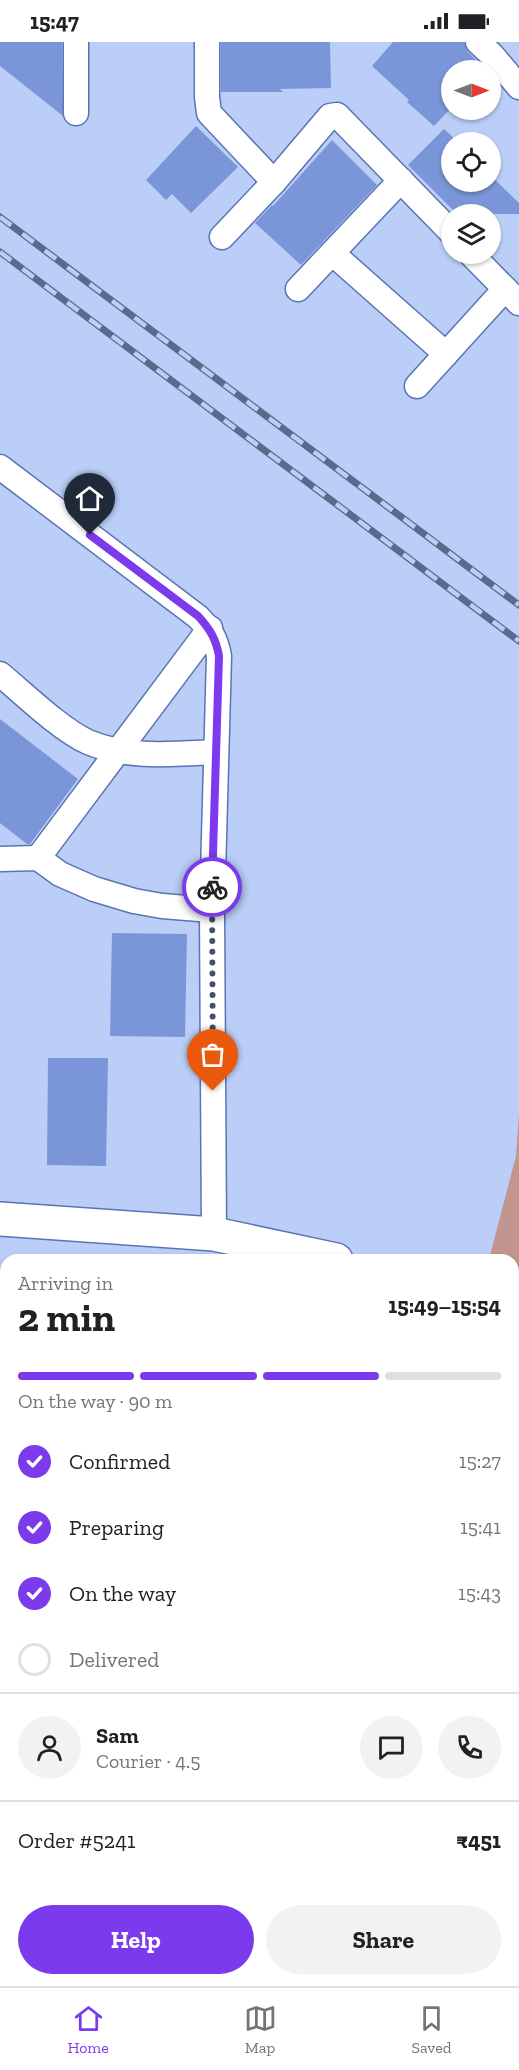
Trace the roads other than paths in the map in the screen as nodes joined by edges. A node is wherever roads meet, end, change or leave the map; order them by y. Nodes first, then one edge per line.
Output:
1 (76, 42) edge
2 (207, 42) edge
3 (478, 42) edge
4 (519, 87) edge
5 (76, 113) dead end
6 (401, 180) junction
7 (274, 182) junction
8 (441, 222) edge
9 (222, 237) dead end
10 (332, 253) junction
11 (481, 264) edge
12 (298, 289) dead end
13 (512, 296) edge
14 (446, 354) junction
15 (417, 386) dead end
16 (0, 467) edge
17 (210, 628) junction
18 (0, 674) edge
19 (119, 752) junction
20 (216, 752) junction
21 (38, 858) junction
22 (0, 859) edge
23 (212, 910) junction
24 (0, 1219) edge
25 (214, 1234) junction
26 (308, 1254) edge

1 - 5 street
2 - 7 street
3 - 4 street
6 - 7 street
6 - 8 street
6 - 10 street
7 - 9 street
10 - 12 street
10 - 14 street
11 - 13 street
13 - 14 street
14 - 15 street
16 - 17 street
17 - 19 street
17 - 20 street
18 - 19 street
19 - 20 street
19 - 21 street
20 - 23 street
21 - 22 street
21 - 23 street
23 - 25 street
24 - 25 street
25 - 26 street

